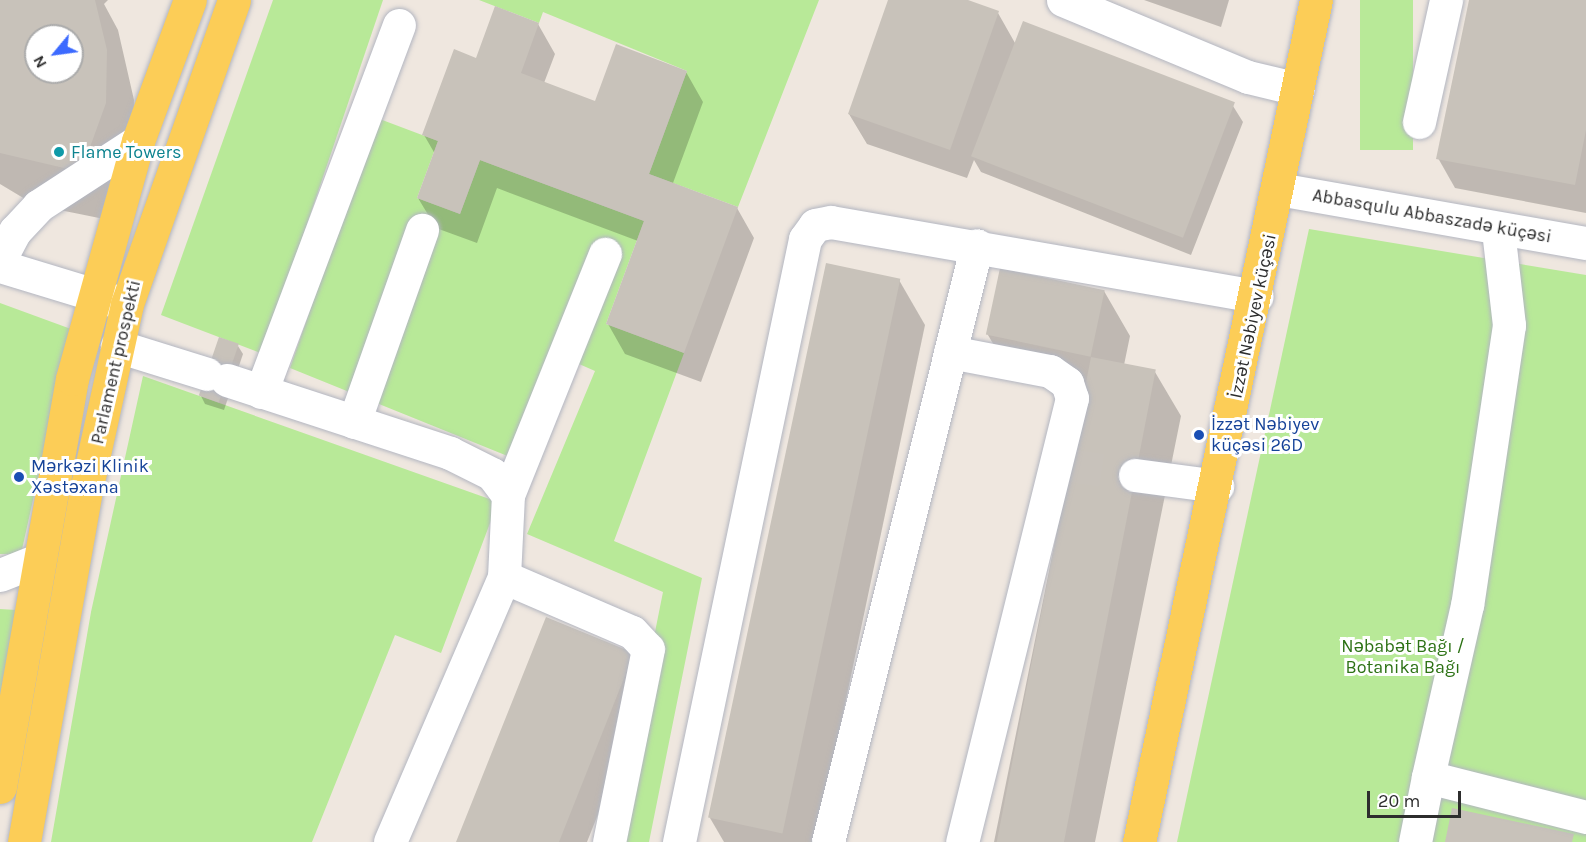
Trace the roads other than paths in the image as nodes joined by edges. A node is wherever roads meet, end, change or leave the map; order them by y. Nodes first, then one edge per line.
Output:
1 (190, 0) edge
2 (234, 0) edge
3 (1063, 0) edge
4 (1316, 0) edge
5 (1446, 0) edge
6 (399, 25) dead end
7 (1298, 89) junction
8 (1419, 122) dead end
9 (138, 141) junction
10 (1279, 189) junction
11 (422, 230) dead end
12 (1498, 230) junction
13 (1586, 243) edge
14 (977, 245) junction
15 (605, 254) dead end
16 (0, 260) edge
17 (0, 266) edge
18 (94, 295) junction
19 (1257, 296) junction
20 (127, 304) junction
21 (117, 346) junction
22 (950, 352) junction
23 (261, 392) junction
24 (354, 422) junction
25 (1135, 475) tunnel mouth
26 (1217, 486) junction
27 (508, 495) junction
28 (38, 560) junction
29 (0, 575) edge
30 (504, 577) junction
31 (1428, 777) junction
32 (0, 787) edge
33 (1586, 817) edge
34 (24, 842) edge
35 (390, 842) edge
36 (609, 842) edge
37 (679, 842) edge
38 (828, 842) edge
39 (962, 842) edge
40 (1139, 842) edge
41 (1415, 842) edge

1 - 9 main road, Parlament prospekti
2 - 20 main road, Parlament prospekti
3 - 7 street
4 - 7 main road, İzzət Nəbiyev küçəsi
5 - 8 street
6 - 23 street
7 - 10 main road, İzzət Nəbiyev küçəsi
9 - 16 street
9 - 18 main road, Parlament prospekti
10 - 12 street, Abbasqulu Abbaszadə küçəsi
10 - 19 main road, İzzət Nəbiyev küçəsi
11 - 24 street
12 - 13 street, Abbasqulu Abbaszadə küçəsi
12 - 31 street
14 - 19 street
14 - 22 street
14 - 37 street
15 - 27 street
17 - 18 street
18 - 20 street
18 - 28 main road, Parlament prospekti
19 - 26 main road, İzzət Nəbiyev küçəsi
20 - 21 main road, Parlament prospekti
21 - 23 street
21 - 34 main road, Parlament prospekti
22 - 38 street
22 - 39 street
23 - 24 street
24 - 27 street
25 - 26 street
26 - 40 main road, İzzət Nəbiyev küçəsi
27 - 30 street
28 - 29 street
28 - 32 main road, Parlament prospekti
30 - 35 street
30 - 36 street
31 - 33 street
31 - 41 street

